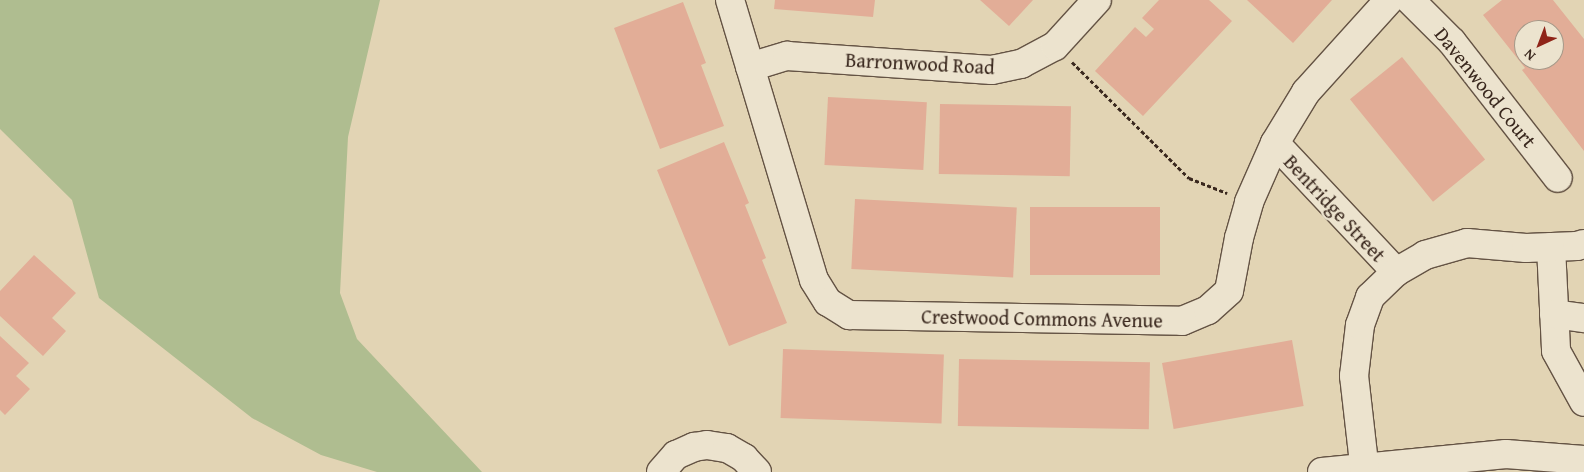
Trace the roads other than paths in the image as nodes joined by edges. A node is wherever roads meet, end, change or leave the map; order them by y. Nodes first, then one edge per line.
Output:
1 (730, 0) edge
2 (1098, 0) edge
3 (1389, 0) edge
4 (1410, 0) edge
5 (750, 67) junction
6 (1275, 143) junction
7 (1558, 178) dead end
8 (1584, 244) edge
9 (1551, 247) junction
10 (1396, 272) junction
11 (1554, 314) junction
12 (1584, 318) edge
13 (1584, 402) edge
14 (1584, 460) edge
15 (1364, 469) edge
16 (661, 472) edge
17 (757, 472) edge
18 (1322, 472) edge

1 - 5 street, Crestwood Commons Avenue
2 - 5 street, Barronwood Road
3 - 6 street, Crestwood Commons Avenue
4 - 7 street, Davenwood Court
5 - 6 street, Crestwood Commons Avenue
6 - 10 street, Bentridge Street
8 - 9 street
9 - 10 street
9 - 11 street
10 - 15 street
11 - 12 street
11 - 13 street
14 - 15 street
15 - 18 street
16 - 17 street

